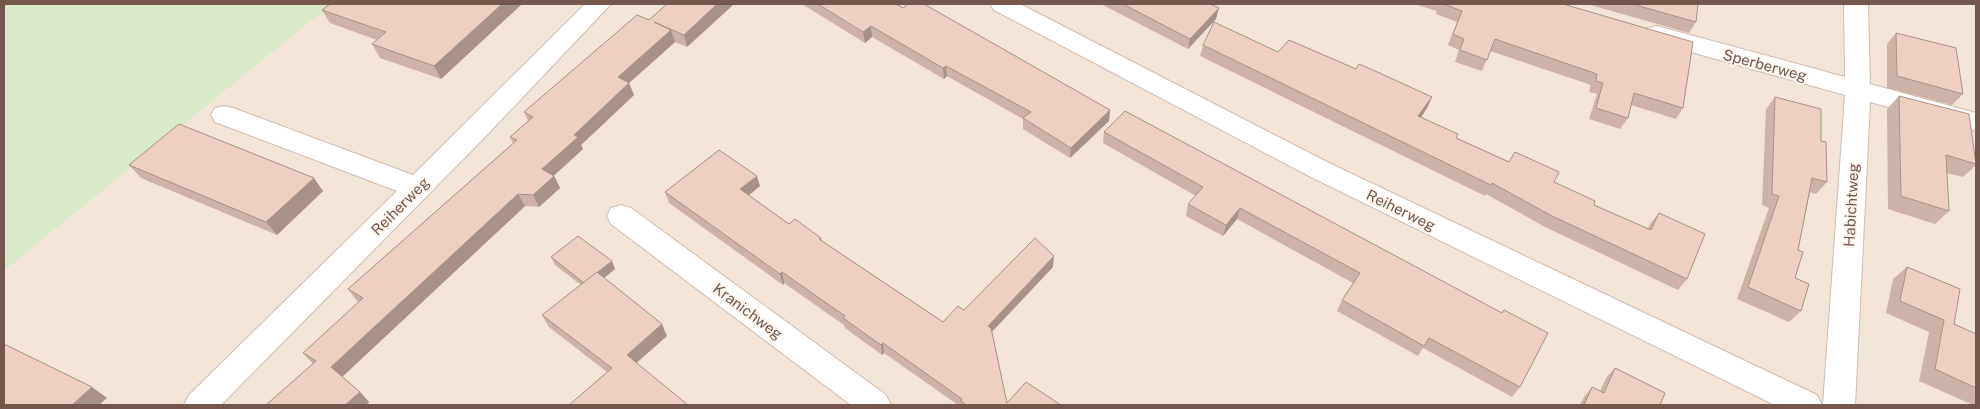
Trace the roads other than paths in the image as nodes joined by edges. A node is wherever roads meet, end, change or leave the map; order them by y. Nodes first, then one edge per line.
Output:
1 (599, 4) edge
2 (1002, 4) edge
3 (1856, 4) edge
4 (1637, 28) edge
5 (1858, 90) junction
6 (224, 116) dead end
7 (1976, 122) edge
8 (418, 188) junction
9 (621, 216) dead end
10 (200, 405) edge
11 (875, 405) edge
12 (1806, 405) edge
13 (1839, 405) edge

1 - 8 street, Reiherweg
2 - 12 street, Reiherweg
3 - 5 street, Habichtweg
4 - 5 street, Sperberweg
5 - 7 street, Sperberweg
5 - 13 street, Habichtweg
6 - 8 street
8 - 10 street, Reiherweg
9 - 11 street, Kranichweg

